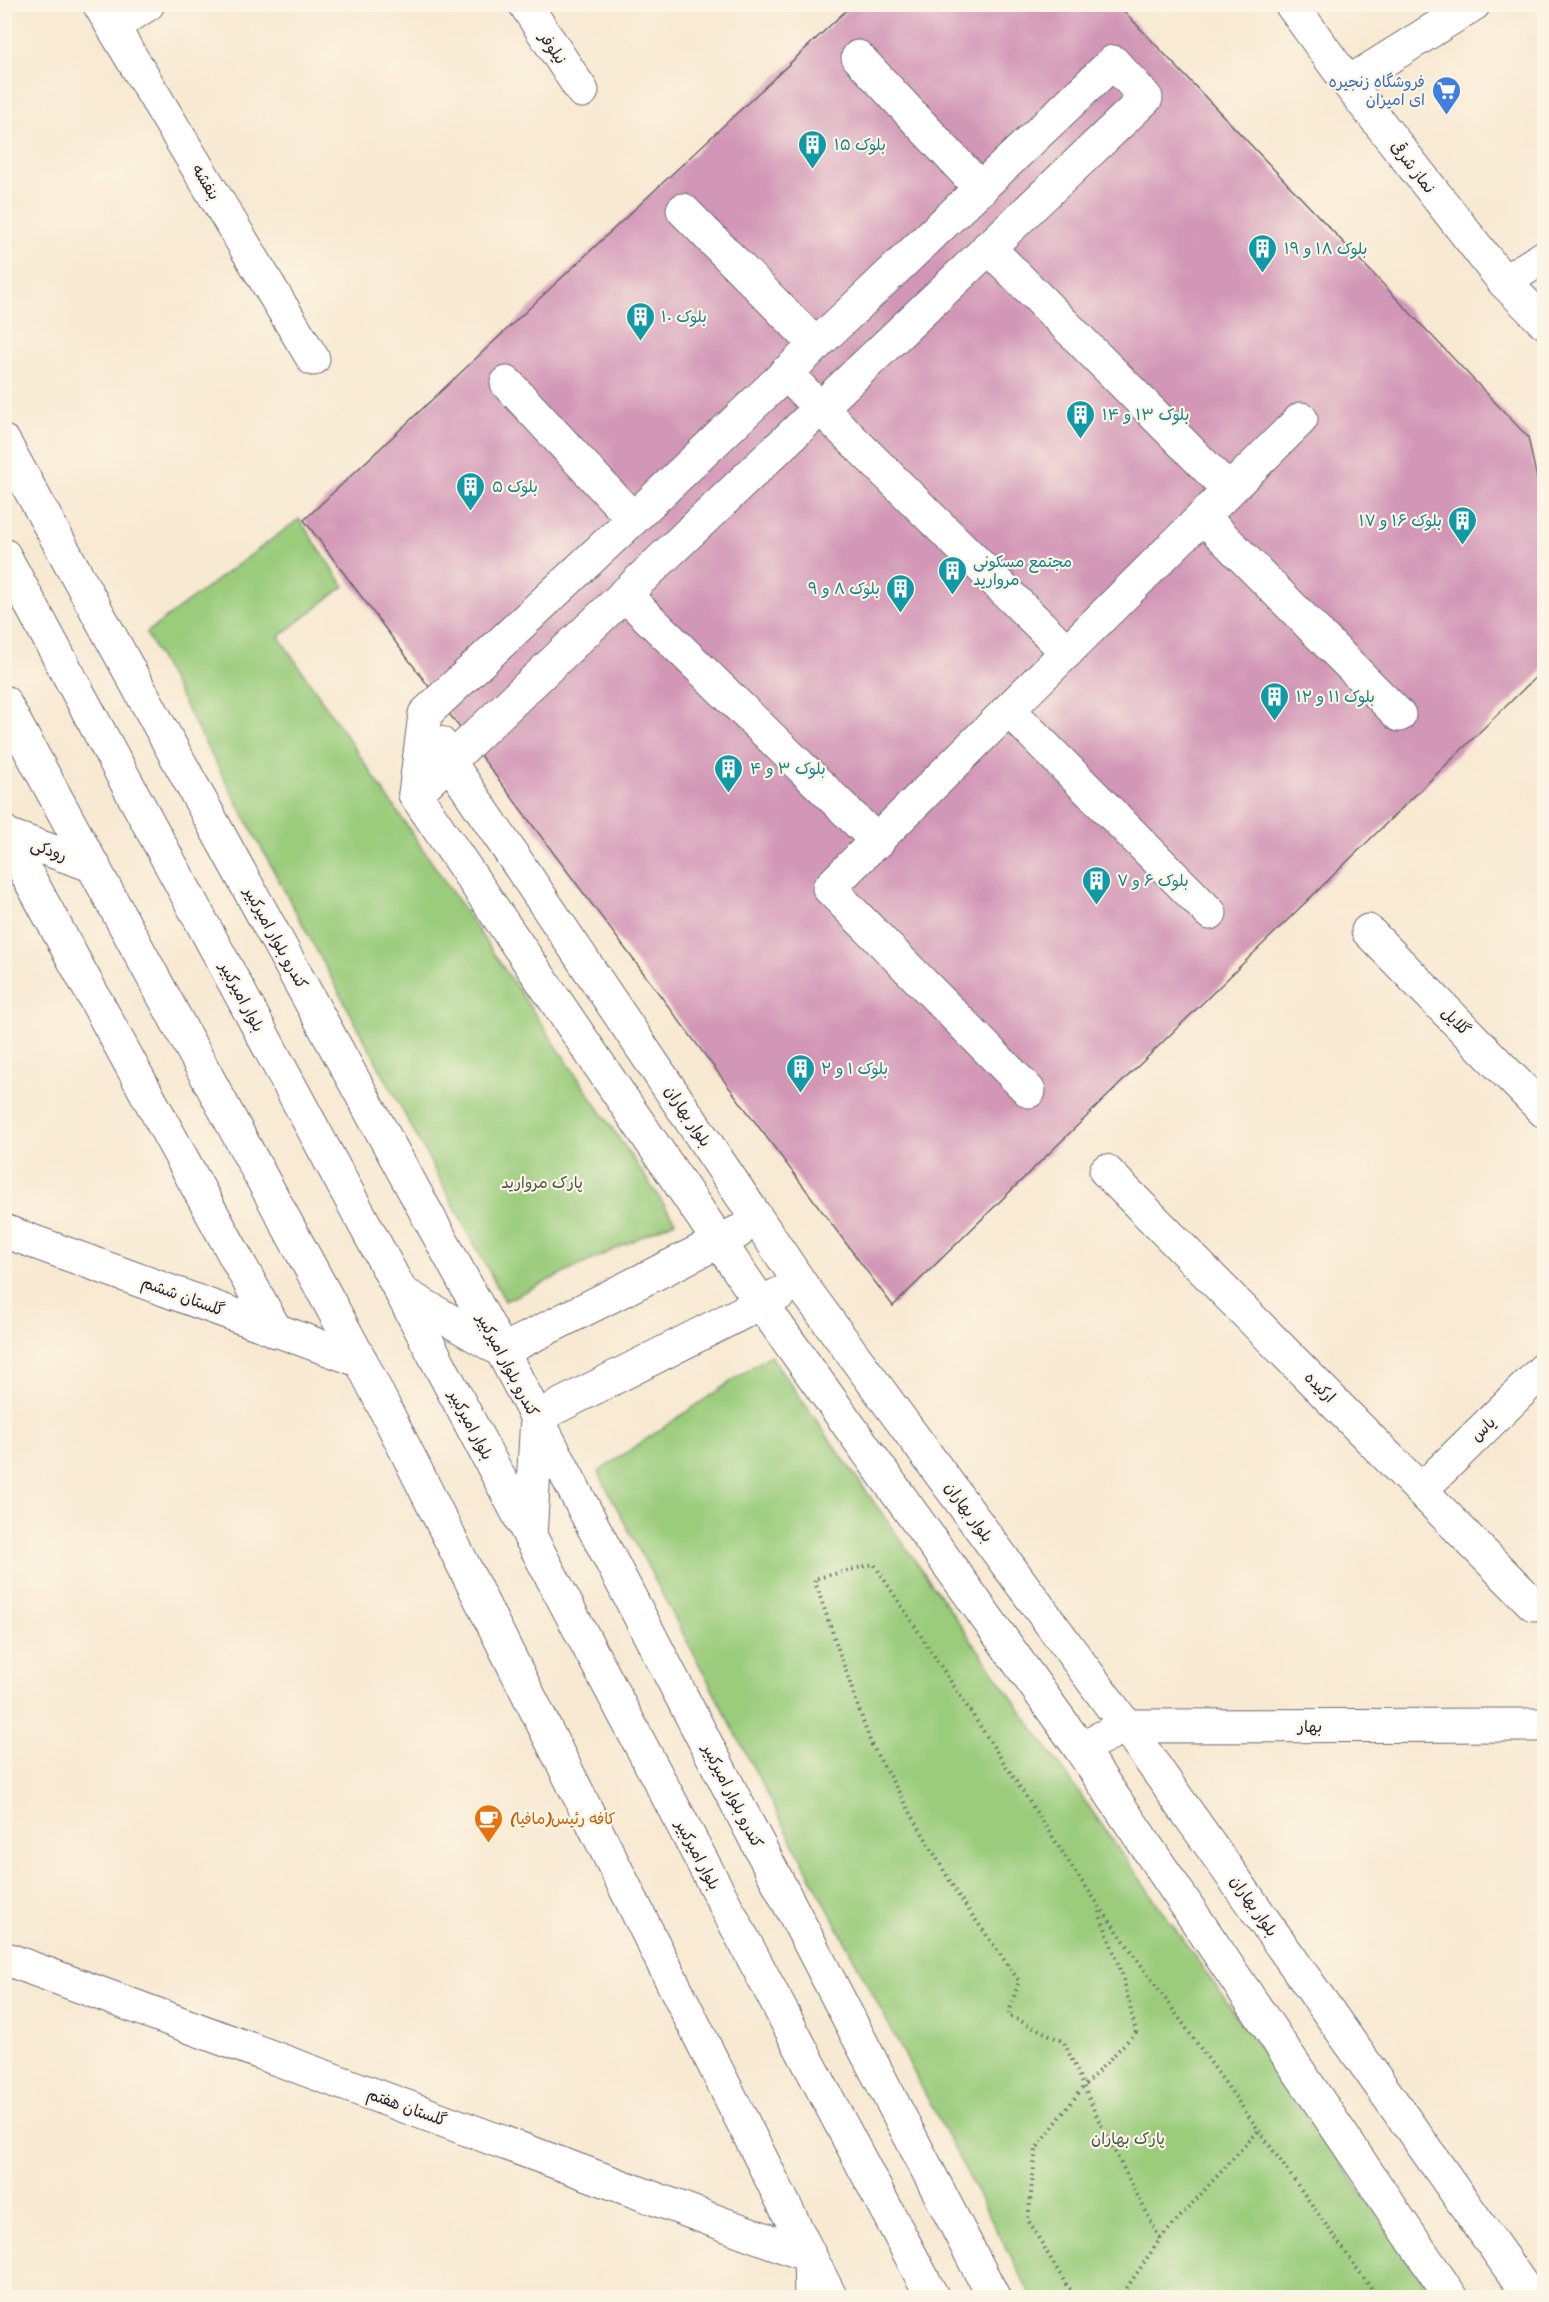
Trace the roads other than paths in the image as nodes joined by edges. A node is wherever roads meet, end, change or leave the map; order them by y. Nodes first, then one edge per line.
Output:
1 (148, 4) edge
2 (525, 4) edge
3 (1290, 4) edge
4 (1474, 4) edge
5 (106, 16) edge
6 (858, 57) dead end
7 (1348, 83) junction
8 (582, 91) dead end
9 (981, 189) junction
10 (683, 210) dead end
11 (988, 247) junction
12 (1545, 257) edge
13 (1504, 282) junction
14 (1545, 322) edge
15 (816, 345) junction
16 (313, 359) dead end
17 (785, 373) junction
18 (507, 383) dead end
19 (820, 407) junction
20 (1301, 419) dead end
21 (4, 442) edge
22 (1229, 490) junction
23 (1203, 517) junction
24 (633, 519) junction
25 (4, 555) edge
26 (624, 594) junction
27 (1067, 652) junction
28 (4, 702) edge
29 (1009, 710) junction
30 (425, 714) junction
31 (1399, 715) dead end
32 (449, 761) junction
33 (415, 794) junction
34 (5, 833) edge
35 (878, 842) junction
36 (94, 866) junction
37 (1209, 913) dead end
38 (1368, 932) dead end
39 (1029, 1091) dead end
40 (1545, 1111) edge
41 (1106, 1171) dead end
42 (760, 1223) junction
43 (4, 1232) edge
44 (718, 1241) junction
45 (801, 1284) junction
46 (401, 1292) junction
47 (760, 1303) junction
48 (276, 1331) junction
49 (502, 1352) junction
50 (361, 1361) junction
51 (1545, 1369) edge
52 (537, 1417) junction
53 (1421, 1490) junction
54 (530, 1537) junction
55 (1533, 1604) dead end
56 (1545, 1725) edge
57 (1126, 1726) junction
58 (1080, 1748) junction
59 (4, 1958) edge
60 (810, 2256) junction
61 (811, 2298) edge
62 (831, 2298) edge
63 (933, 2298) edge
64 (994, 2298) edge
65 (1452, 2298) edge
66 (1532, 2298) edge

1 - 5 street
2 - 8 street, نیلوفر
3 - 7 street, نماز شرقی
4 - 7 street
5 - 16 street, بنفشه
6 - 9 street
7 - 13 street, نماز شرقی
9 - 11 street
9 - 15 street
10 - 15 street
11 - 19 street
11 - 22 street
12 - 13 street
13 - 14 street, نماز شرقی
15 - 17 street
17 - 19 street
17 - 24 street
18 - 24 street
19 - 26 street
19 - 27 street
20 - 22 street
21 - 49 street, کندرو بلوار امیرکبیر
22 - 23 street
23 - 27 street
23 - 31 street
24 - 30 street
25 - 46 street, بلوار امیرکبیر
26 - 32 street
26 - 35 street
27 - 29 street
28 - 36 street
29 - 35 street
29 - 37 street
30 - 32 street, بلوار بهاران
30 - 33 street
32 - 33 street
32 - 42 street, بلوار بهاران
33 - 44 street
34 - 36 street, رودکی
34 - 48 street
35 - 39 street
36 - 50 street
38 - 40 street, گلایل
41 - 53 street, ارکیده
42 - 44 street
42 - 45 street, بلوار بهاران
43 - 48 street, گلستان ششم
44 - 47 street
44 - 49 street
45 - 47 street
45 - 57 street, بلوار بهاران
46 - 49 street
46 - 54 street, بلوار امیرکبیر
47 - 52 street
47 - 58 street
48 - 50 street, گلستان ششم
49 - 52 street, کندرو بلوار امیرکبیر
50 - 60 street
51 - 53 street, یاس
52 - 54 street
52 - 64 street, کندرو بلوار امیرکبیر
53 - 55 street, ارکیده
54 - 63 street, بلوار امیرکبیر
56 - 57 street, بهار
57 - 58 street, بهار
57 - 66 street, بلوار بهاران
58 - 65 street
59 - 60 street, گلستان هفتم
60 - 61 street
60 - 62 street

